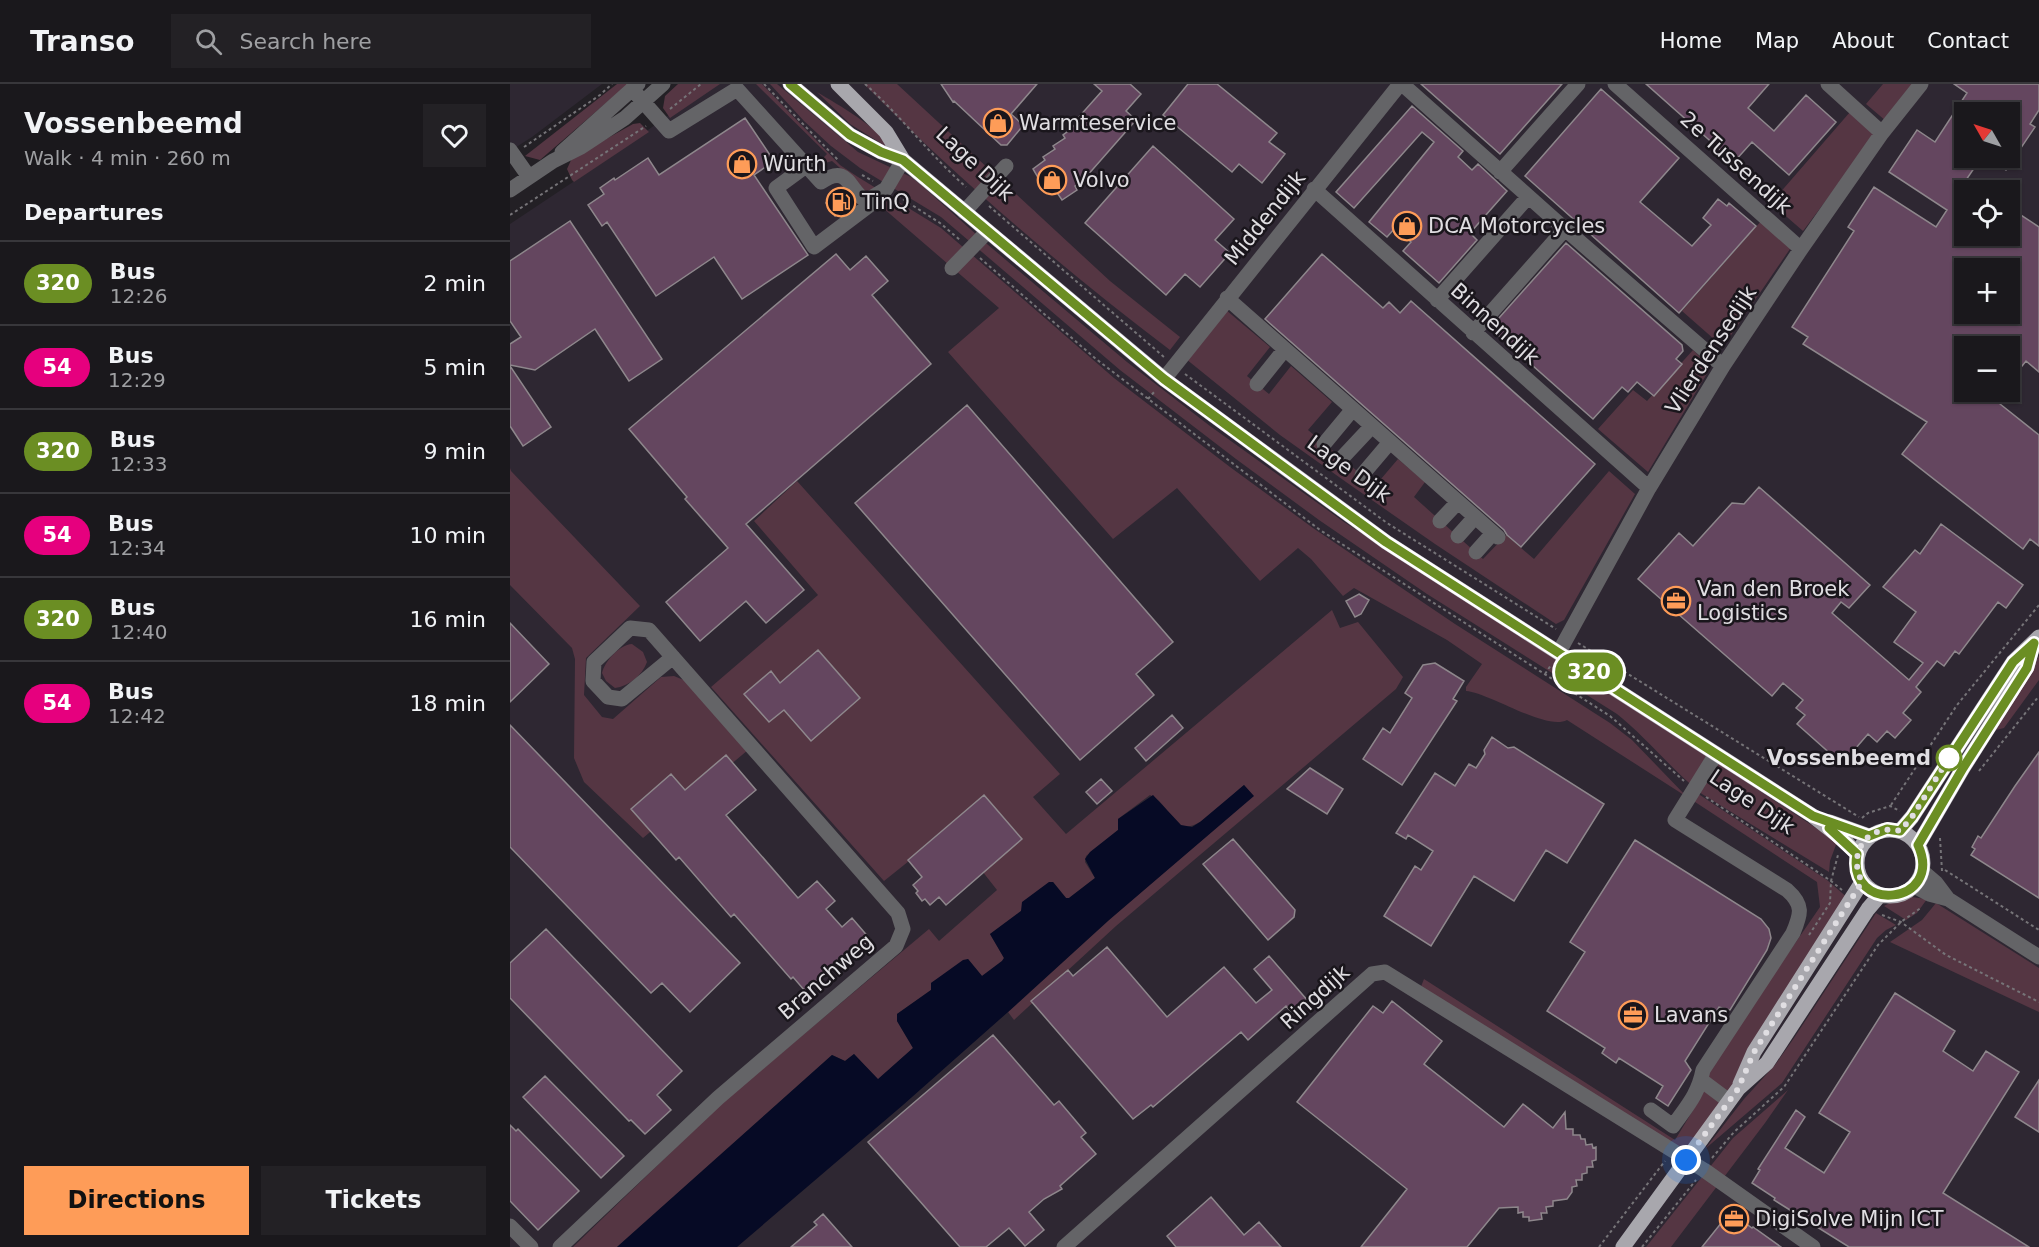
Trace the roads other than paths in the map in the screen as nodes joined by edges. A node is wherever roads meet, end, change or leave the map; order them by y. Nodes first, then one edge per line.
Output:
1 (663, 84) edge
2 (790, 84) edge
3 (838, 84) edge
4 (1401, 84) edge
5 (1578, 84) edge
6 (1615, 84) edge
7 (1828, 84) edge
8 (1921, 84) edge
9 (635, 87) edge
10 (644, 102) junction
11 (1882, 133) junction
12 (512, 152) edge
13 (903, 160) junction
14 (553, 161) junction
15 (806, 166) junction
16 (1006, 166) dead end
17 (1500, 172) junction
18 (529, 177) junction
19 (1314, 189) junction
20 (510, 190) edge
21 (888, 190) junction
22 (1528, 197) junction
23 (964, 212) junction
24 (1565, 229) junction
25 (987, 232) junction
26 (1801, 249) junction
27 (952, 268) dead end
28 (1227, 298) junction
29 (1437, 300) junction
30 (1473, 333) junction
31 (1285, 349) junction
32 (1723, 366) junction
33 (1164, 379) junction
34 (1257, 384) dead end
35 (1353, 409) junction
36 (1372, 426) junction
37 (1390, 442) junction
38 (1324, 444) dead end
39 (1342, 458) dead end
40 (1362, 475) dead end
41 (1649, 488) junction
42 (1458, 502) junction
43 (1475, 517) junction
44 (1440, 521) dead end
45 (1458, 536) dead end
46 (1476, 552) dead end
47 (2036, 640) edge
48 (1559, 652) junction
49 (673, 657) junction
50 (1716, 754) junction
51 (1813, 816) junction
52 (1900, 831) junction
53 (1869, 836) junction
54 (1918, 845) junction
55 (1857, 854) junction
56 (1922, 871) junction
57 (1862, 882) junction
58 (1914, 886) junction
59 (1880, 895) junction
60 (1948, 899) junction
61 (2039, 957) edge
62 (1701, 1080) junction
63 (1733, 1095) junction
64 (1651, 1110) dead end
65 (1686, 1160) junction
66 (510, 1226) edge
67 (1628, 1245) edge
68 (531, 1247) edge
69 (560, 1247) edge
70 (1064, 1247) edge
71 (1813, 1247) edge

1 - 10 street
2 - 13 main road, Lage Dijk
3 - 13 main road, Lage Dijk
4 - 17 street
4 - 19 street, Middendijk
5 - 17 street
6 - 26 street, 2e Tussendijk
7 - 11 street
8 - 11 street, Vlierdensedijk
9 - 10 street
9 - 14 street
10 - 14 street
10 - 15 street
11 - 26 street, Vlierdensedijk
12 - 18 street
13 - 21 street
13 - 23 main road, Lage Dijk
14 - 18 street
15 - 21 street
15 - 21 street
16 - 23 street
17 - 22 street
18 - 20 street
19 - 28 street, Middendijk
19 - 29 street, Binnendijk
22 - 24 street
22 - 29 street
23 - 25 main road, Lage Dijk
24 - 30 street
24 - 32 street
25 - 27 street
25 - 33 main road, Lage Dijk
26 - 32 street, Vlierdensedijk
28 - 31 street, Lage Dijk
28 - 33 street, Middendijk
29 - 30 street, Binnendijk
30 - 41 street, Binnendijk
31 - 34 street
31 - 35 street, Lage Dijk
32 - 41 street, Vlierdensedijk
33 - 48 main road, Lage Dijk
35 - 36 street, Lage Dijk
35 - 38 street
36 - 37 street, Lage Dijk
36 - 39 street
37 - 40 street
37 - 42 street, Lage Dijk
41 - 48 street, Vlierdensedijk
42 - 43 street, Lage Dijk
42 - 44 street
43 - 45 street
43 - 46 street, Lage Dijk
47 - 52 main road
47 - 54 main road
48 - 50 main road, Lage Dijk
49 - 49 street, Branchweg
49 - 69 street, Branchweg
50 - 51 main road, Lage Dijk
50 - 62 street
51 - 53 main road, Lage Dijk
51 - 55 main road, Lage Dijk
52 - 53 main road
52 - 54 main road
53 - 55 main road
54 - 56 main road
55 - 57 main road
56 - 58 main road
56 - 60 street
57 - 59 main road
57 - 63 main road
58 - 59 main road
58 - 60 street
59 - 63 main road
60 - 61 street
62 - 63 street
62 - 64 street
63 - 65 main road
65 - 67 main road
65 - 70 street, Ringdijk
65 - 71 street
66 - 68 street

